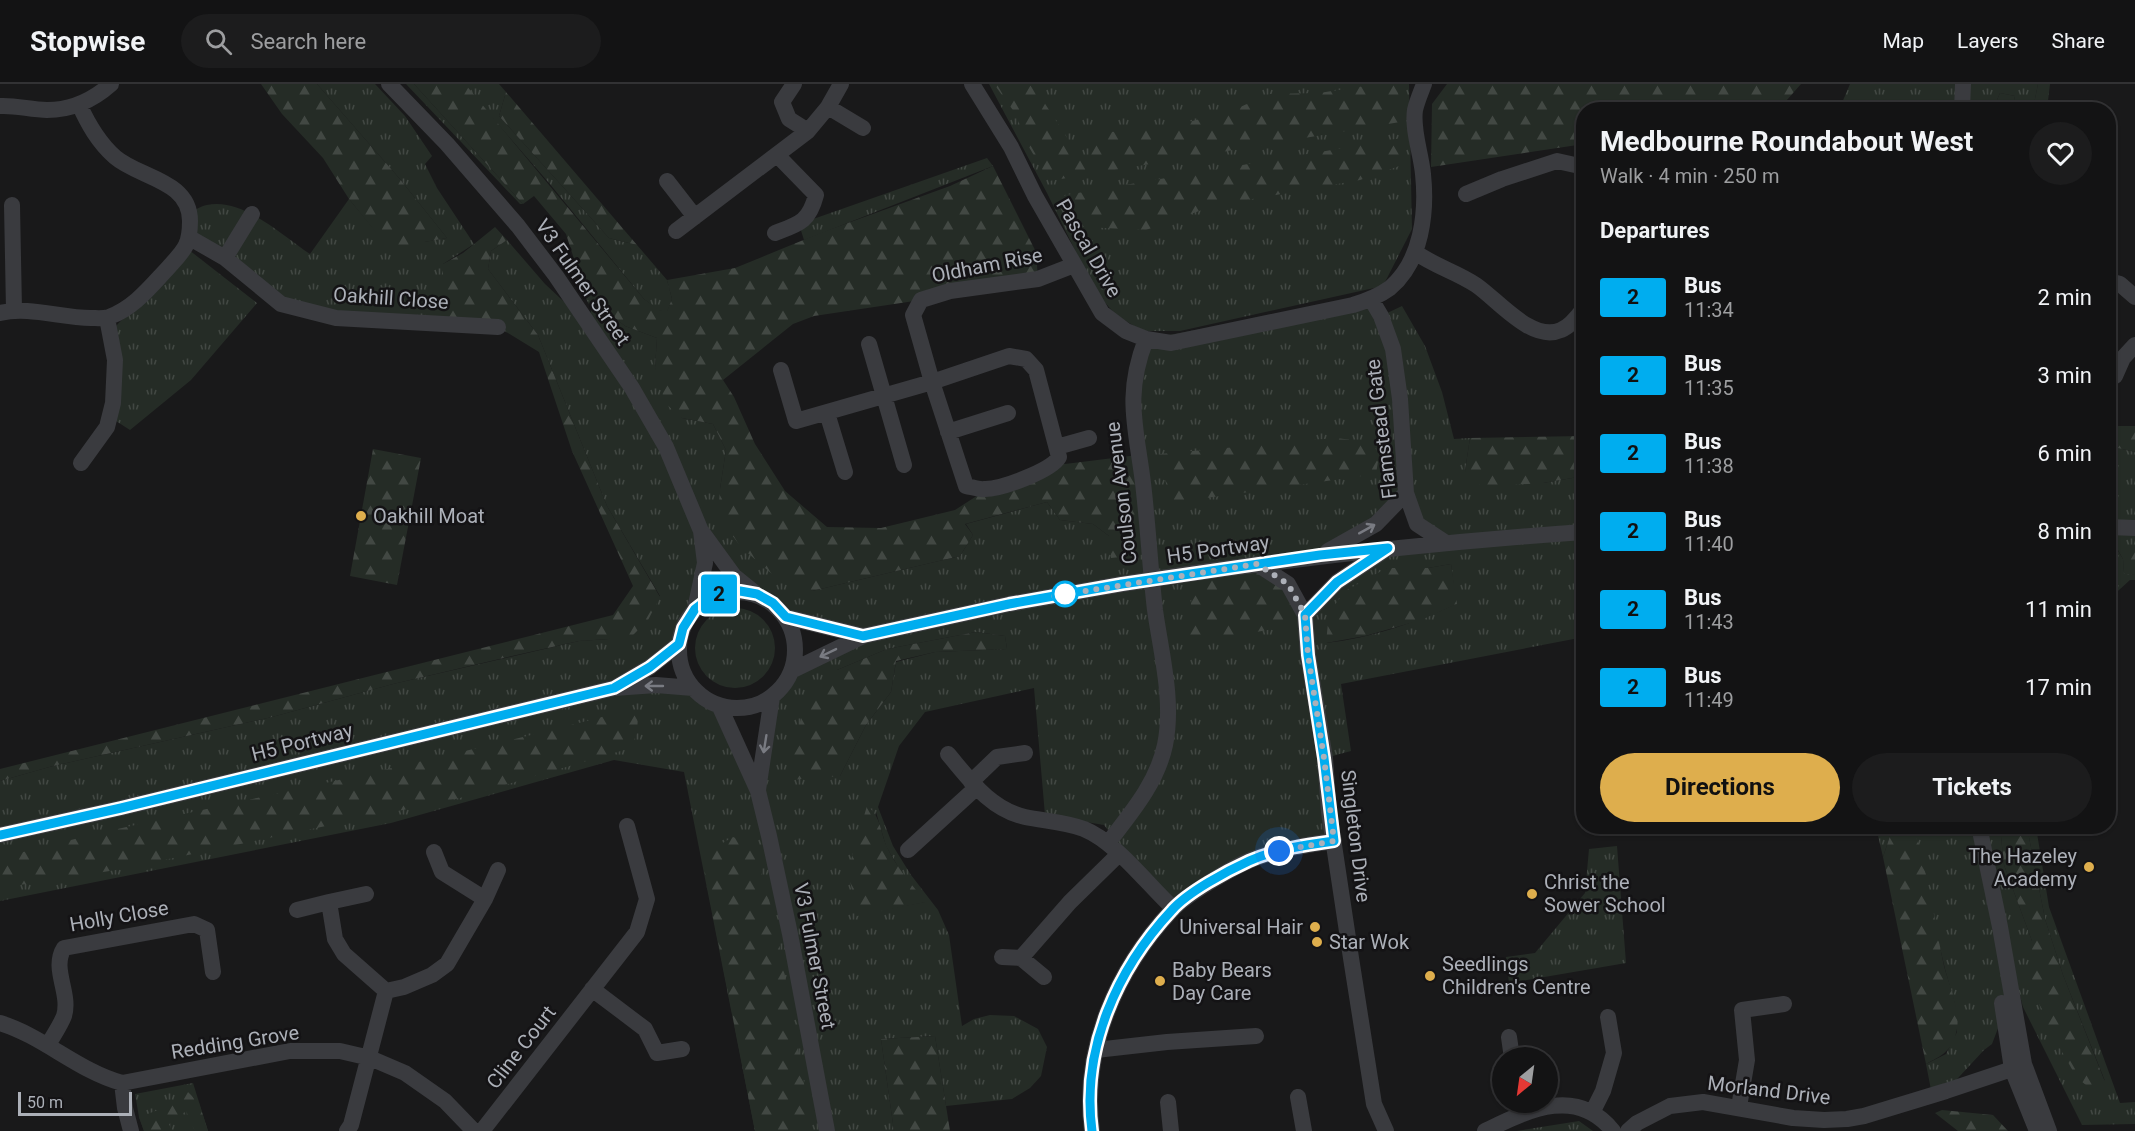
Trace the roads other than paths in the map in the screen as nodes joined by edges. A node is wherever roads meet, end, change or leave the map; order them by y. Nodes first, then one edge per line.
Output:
1 (111, 84) edge
2 (390, 84) edge
3 (794, 84) edge
4 (841, 84) edge
5 (972, 84) edge
6 (1424, 84) edge
7 (1964, 84) edge
8 (1962, 102) edge
9 (79, 104) junction
10 (0, 106) edge
11 (828, 107) junction
12 (864, 128) dead end
13 (808, 131) junction
14 (777, 155) junction
15 (1576, 166) edge
16 (667, 181) dead end
17 (1466, 194) dead end
18 (12, 205) dead end
19 (252, 214) dead end
20 (695, 217) junction
21 (676, 231) dead end
22 (775, 233) dead end
23 (190, 238) junction
24 (1415, 252) junction
25 (225, 258) junction
26 (1074, 265) junction
27 (2116, 283) edge
28 (2135, 297) edge
29 (1371, 299) junction
30 (7, 311) edge
31 (1576, 316) edge
32 (107, 318) junction
33 (498, 327) dead end
34 (1146, 339) junction
35 (869, 344) dead end
36 (2135, 345) edge
37 (781, 370) dead end
38 (2116, 374) edge
39 (932, 382) junction
40 (884, 396) junction
41 (827, 413) junction
42 (1008, 414) dead end
43 (948, 432) junction
44 (1089, 438) dead end
45 (1057, 447) junction
46 (81, 463) dead end
47 (904, 465) dead end
48 (845, 472) dead end
49 (1406, 494) junction
50 (2116, 527) edge
51 (2135, 528) edge
52 (701, 531) junction
53 (1576, 533) edge
54 (1446, 543) junction
55 (1388, 548) junction
56 (1320, 555) junction
57 (1257, 564) junction
58 (757, 594) junction
59 (695, 609) junction
60 (1305, 615) junction
61 (786, 617) junction
62 (863, 636) junction
63 (679, 644) junction
64 (793, 670) junction
65 (614, 688) junction
66 (693, 688) junction
67 (772, 698) junction
68 (719, 705) junction
69 (1025, 753) dead end
70 (948, 754) dead end
71 (974, 785) junction
72 (758, 791) junction
73 (627, 826) dead end
74 (1980, 834) edge
75 (0, 835) edge
76 (1334, 841) junction
77 (1114, 848) junction
78 (908, 850) dead end
79 (434, 852) dead end
80 (498, 870) dead end
81 (366, 894) dead end
82 (485, 899) junction
83 (329, 902) junction
84 (1173, 908) junction
85 (297, 910) dead end
86 (2000, 927) junction
87 (1002, 957) dead end
88 (1021, 958) junction
89 (213, 972) dead end
90 (1044, 977) dead end
91 (592, 989) junction
92 (386, 991) junction
93 (1784, 1004) dead end
94 (1608, 1017) dead end
95 (0, 1023) edge
96 (1256, 1036) dead end
97 (1509, 1037) dead end
98 (48, 1045) junction
99 (1510, 1047) edge
100 (681, 1049) dead end
101 (1095, 1050) junction
102 (370, 1058) junction
103 (2012, 1069) junction
104 (122, 1083) junction
105 (1298, 1097) dead end
106 (1168, 1102) dead end
107 (1558, 1105) edge
108 (1739, 1107) junction
109 (1514, 1113) edge
110 (1592, 1113) junction
111 (1823, 1126) edge
112 (131, 1131) edge
113 (347, 1131) edge
114 (474, 1131) edge
115 (483, 1131) edge
116 (827, 1131) edge
117 (1092, 1131) edge
118 (1171, 1131) edge
119 (1304, 1131) edge
120 (1386, 1131) edge
121 (1485, 1131) edge
122 (1613, 1131) edge
123 (1628, 1131) edge
124 (2037, 1131) edge
125 (2049, 1131) edge

1 - 9 street
2 - 52 street, V3 Fulmer Street
3 - 13 street
4 - 11 street
5 - 26 street, Pascal Drive
6 - 24 street, Pascal Drive
7 - 8 street
9 - 10 street
9 - 23 street
11 - 12 street
11 - 13 street
13 - 14 street
14 - 20 street
14 - 22 street
15 - 17 street
16 - 20 street
18 - 30 street
19 - 25 street
20 - 21 street
23 - 25 street, Oakhill Close
23 - 32 street
24 - 29 street, Pascal Drive
24 - 31 street
25 - 33 street, Oakhill Close
26 - 34 street, Pascal Drive
26 - 39 street, Oldham Rise
27 - 28 street
29 - 34 street, Pascal Drive
29 - 49 street, Flamstead Gate
30 - 32 street
32 - 46 street
34 - 77 street, Coulson Avenue
35 - 40 street
36 - 38 street
37 - 41 street
39 - 40 street
39 - 43 street, Oldham Rise
39 - 45 street
40 - 41 street
40 - 47 street
41 - 48 street
42 - 43 street
43 - 45 street, Oldham Rise
44 - 45 street
49 - 54 street, Flamstead Gate
56 -> 49 street
50 - 51 street
52 - 58 street, V3 Fulmer Street
52 - 59 street, V3 Fulmer Street
53 - 54 street, H5 Portway
54 - 55 street, H5 Portway
55 - 56 street, H5 Portway
55 - 60 street
56 - 57 street, H5 Portway
57 - 60 street, Singleton Drive
57 - 62 street, H5 Portway, bridge
58 - 59 street
58 - 61 street
59 - 63 street
60 - 76 street, Singleton Drive
61 - 62 street, H5 Portway
61 - 64 street
62 -> 64 street, H5 Portway
63 - 65 street, H5 Portway
63 - 66 street
64 - 67 street
66 -> 65 street, H5 Portway
65 - 75 street, H5 Portway
66 - 68 street
67 - 68 street
67 -> 72 street, V3 Fulmer Street
68 - 72 street, V3 Fulmer Street
69 - 71 street
70 - 71 street
71 - 77 street
71 - 78 street
72 - 116 street, V3 Fulmer Street
73 - 91 street, Cline Court
74 - 86 street
76 - 84 street
76 - 120 street, Singleton Drive
77 - 84 street
77 - 88 street, Coulson Avenue
79 - 82 street
80 - 82 street
81 - 83 street
82 - 92 street
83 - 85 street
83 - 92 street
84 - 101 street
86 - 103 street
86 - 125 street
87 - 88 street
88 - 90 street
89 - 98 street, Holly Close
91 - 100 street
91 - 115 street, Cline Court
92 - 102 street
93 - 108 street
94 - 110 street
95 - 98 street
96 - 101 street
97 - 99 street
98 - 104 street
101 - 117 street
102 - 104 street, Redding Grove
102 - 113 street
102 - 114 street, Redding Grove
103 - 111 street, Morland Drive
103 - 124 street
104 - 112 street
105 - 119 street
106 - 118 street
107 - 110 street
108 - 111 street, Morland Drive
108 - 123 street, Morland Drive
109 - 121 street
110 - 122 street

